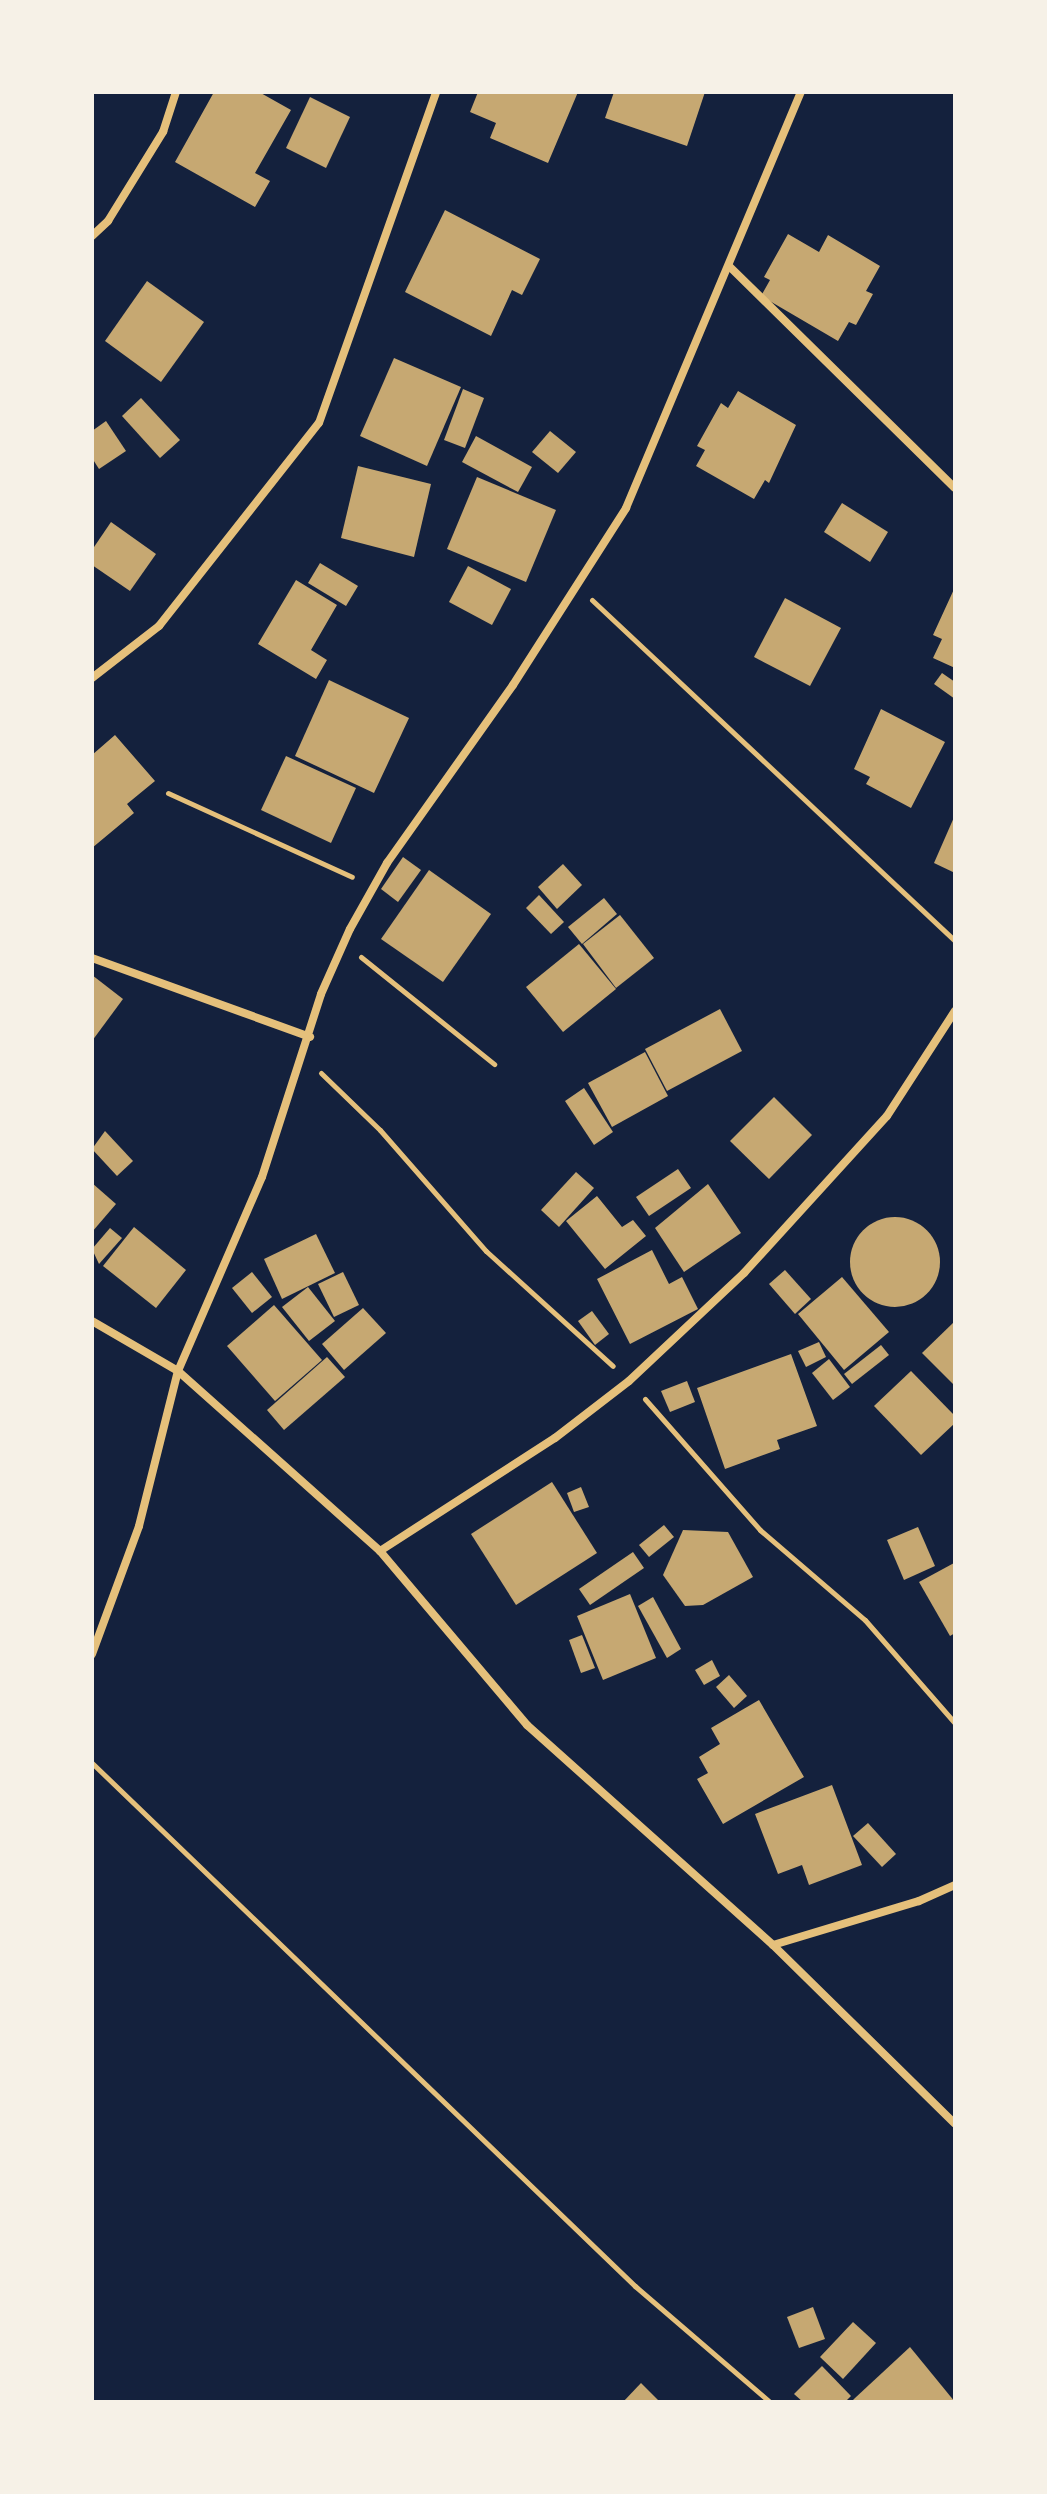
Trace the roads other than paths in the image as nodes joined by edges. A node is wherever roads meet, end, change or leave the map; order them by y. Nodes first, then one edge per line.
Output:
1 (176, 92) edge
2 (436, 92) edge
3 (801, 92) edge
4 (92, 236) edge
5 (730, 267) junction
6 (955, 488) edge
7 (92, 678) edge
8 (92, 958) edge
9 (955, 1011) edge
10 (310, 1037) junction
11 (92, 1321) edge
12 (178, 1371) junction
13 (380, 1551) junction
14 (92, 1654) edge
15 (955, 1885) edge
16 (773, 1945) junction
17 (955, 2124) edge

1 - 4 street
2 - 7 street
3 - 5 street
5 - 6 street
5 - 10 street
8 - 10 street
9 - 13 street
10 - 12 street
11 - 12 street
12 - 13 street
12 - 14 street
13 - 16 street
15 - 16 street
16 - 17 street

